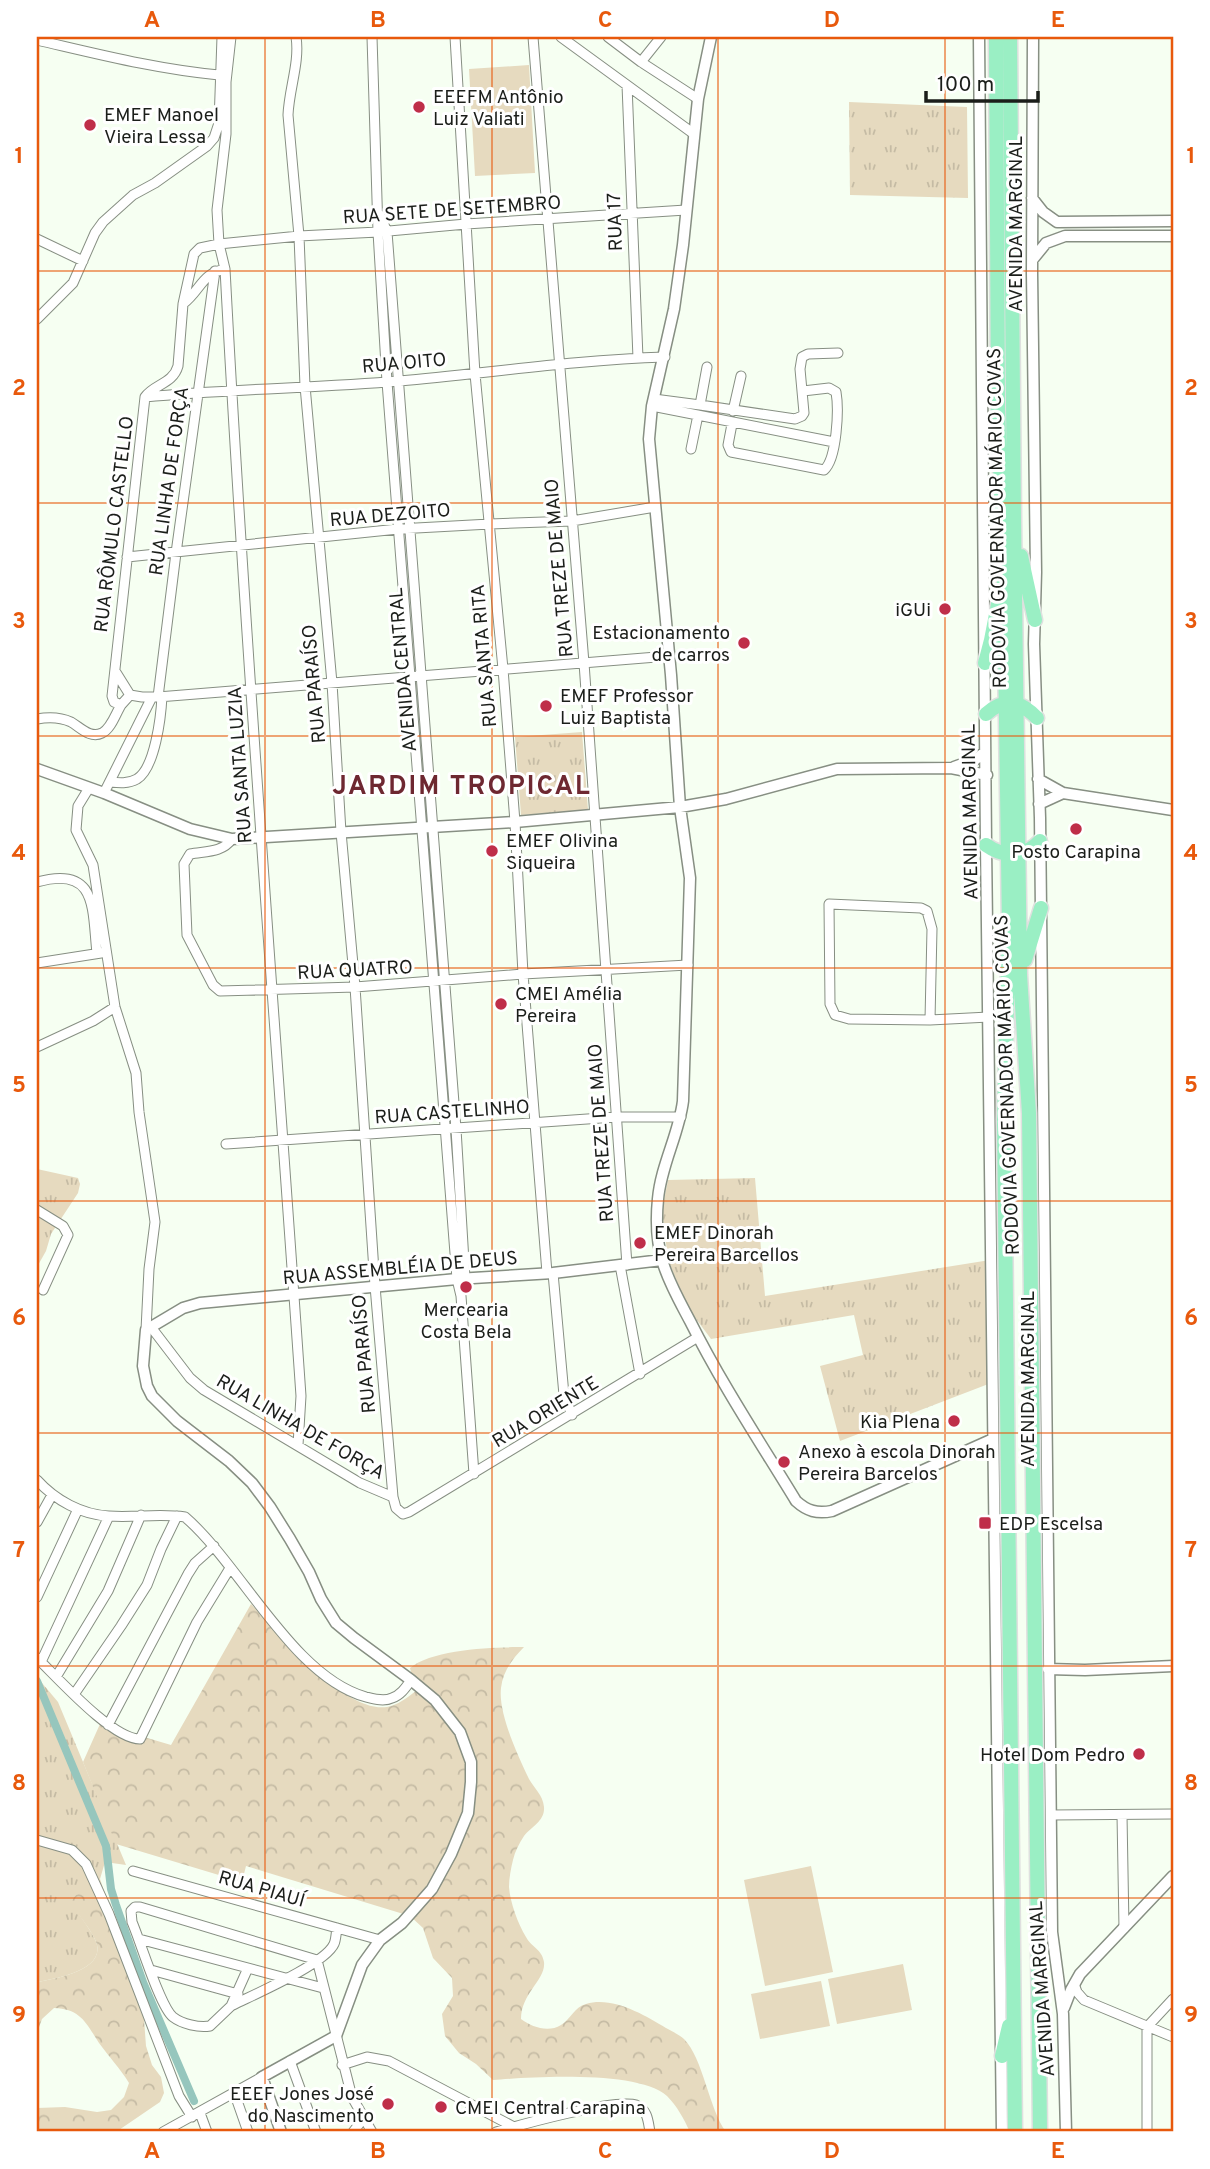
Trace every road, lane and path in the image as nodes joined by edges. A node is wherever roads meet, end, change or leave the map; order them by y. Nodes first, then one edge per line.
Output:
1 (222, 37) edge
2 (230, 37) edge
3 (296, 37) edge
4 (372, 37) edge
5 (455, 37) edge
6 (533, 37) edge
7 (561, 37) edge
8 (608, 37) edge
9 (661, 37) edge
10 (711, 37) edge
11 (979, 37) edge
12 (996, 37) edge
13 (1010, 37) edge
14 (1033, 37) edge
15 (37, 40) edge
16 (641, 62) junction
17 (223, 78) junction
18 (627, 85) junction
19 (698, 99) junction
20 (694, 134) junction
21 (1032, 198) junction
22 (686, 210) junction
23 (631, 214) junction
24 (549, 220) junction
25 (1173, 222) edge
26 (466, 224) junction
27 (383, 232) junction
28 (299, 236) junction
29 (1173, 236) edge
30 (37, 239) edge
31 (219, 244) junction
32 (1032, 258) junction
33 (83, 261) junction
34 (220, 270) junction
35 (183, 304) junction
36 (37, 319) edge
37 (838, 353) dead end
38 (665, 357) junction
39 (638, 358) junction
40 (559, 363) junction
41 (707, 367) dead end
42 (475, 374) junction
43 (741, 376) dead end
44 (398, 381) junction
45 (387, 382) junction
46 (305, 386) junction
47 (803, 391) junction
48 (198, 392) junction
49 (232, 392) junction
50 (145, 397) junction
51 (653, 403) junction
52 (699, 410) junction
53 (733, 411) junction
54 (732, 424) junction
55 (834, 442) junction
56 (691, 449) dead end
57 (655, 507) junction
58 (1014, 520) junction
59 (572, 522) junction
60 (489, 524) junction
61 (398, 529) junction
62 (408, 529) junction
63 (318, 538) junction
64 (240, 547) junction
65 (176, 553) junction
66 (127, 557) junction
67 (1004, 583) junction
68 (1035, 620) junction
69 (669, 656) junction
70 (584, 663) junction
71 (985, 663) junction
72 (503, 669) junction
73 (115, 671) junction
74 (416, 675) junction
75 (332, 683) junction
76 (252, 689) junction
77 (130, 695) junction
78 (157, 696) junction
79 (1012, 703) junction
80 (121, 705) junction
81 (986, 714) junction
82 (1037, 718) junction
83 (37, 719) edge
84 (985, 752) junction
85 (37, 768) edge
86 (951, 768) junction
87 (987, 775) junction
88 (1038, 779) junction
89 (110, 782) junction
90 (89, 788) junction
91 (104, 793) junction
92 (1063, 793) junction
93 (1039, 804) junction
94 (680, 807) junction
95 (1173, 810) edge
96 (595, 815) junction
97 (515, 822) junction
98 (427, 828) junction
99 (341, 832) junction
100 (262, 838) junction
101 (232, 839) junction
102 (1040, 841) junction
103 (986, 845) junction
104 (1013, 854) junction
105 (37, 882) edge
106 (1041, 908) junction
107 (101, 953) junction
108 (37, 963) edge
109 (688, 965) junction
110 (607, 970) junction
111 (523, 974) junction
112 (1020, 975) junction
113 (439, 982) junction
114 (355, 987) junction
115 (273, 990) junction
116 (115, 1007) junction
117 (989, 1017) junction
118 (930, 1020) junction
119 (37, 1047) edge
120 (616, 1117) junction
121 (681, 1117) junction
122 (536, 1123) junction
123 (446, 1129) junction
124 (456, 1129) junction
125 (364, 1135) junction
126 (282, 1140) junction
127 (226, 1144) dead end
128 (37, 1210) edge
129 (662, 1260) junction
130 (624, 1265) junction
131 (550, 1273) junction
132 (461, 1278) junction
133 (375, 1286) junction
134 (43, 1290) dead end
135 (293, 1294) junction
136 (149, 1328) junction
137 (698, 1338) junction
138 (640, 1374) junction
139 (572, 1415) junction
140 (993, 1439) junction
141 (298, 1446) junction
142 (474, 1474) junction
143 (37, 1480) edge
144 (52, 1495) junction
145 (393, 1497) junction
146 (78, 1509) junction
147 (409, 1512) joint
148 (141, 1515) junction
149 (109, 1516) junction
150 (177, 1516) junction
151 (37, 1522) edge
152 (214, 1546) junction
153 (230, 1568) junction
154 (37, 1597) edge
155 (39, 1660) edge
156 (1173, 1666) edge
157 (1048, 1669) junction
158 (56, 1677) junction
159 (411, 1680) junction
160 (75, 1693) junction
161 (108, 1724) junction
162 (1173, 1814) edge
163 (1051, 1815) junction
164 (1122, 1815) junction
165 (37, 1840) edge
166 (133, 1871) dead end
167 (1173, 1876) edge
168 (337, 1928) junction
169 (1124, 1928) junction
170 (139, 1939) junction
171 (380, 1940) junction
172 (317, 1960) junction
173 (248, 1968) junction
174 (151, 1970) junction
175 (288, 1979) junction
176 (1074, 1984) junction
177 (323, 1988) junction
178 (238, 1994) junction
179 (1173, 1999) edge
180 (1084, 2000) junction
181 (1014, 2004) junction
182 (231, 2006) junction
183 (1064, 2008) junction
184 (1147, 2027) junction
185 (335, 2036) junction
186 (1173, 2037) edge
187 (1002, 2056) junction
188 (290, 2062) junction
189 (342, 2064) junction
190 (261, 2077) junction
191 (233, 2092) junction
192 (196, 2115) junction
193 (363, 2119) junction
194 (514, 2127) junction
195 (163, 2132) edge
196 (208, 2132) edge
197 (248, 2132) edge
198 (281, 2132) edge
199 (316, 2132) edge
200 (353, 2132) edge
201 (372, 2132) edge
202 (496, 2132) edge
203 (649, 2132) edge
204 (1002, 2132) edge
205 (1015, 2132) edge
206 (1040, 2132) edge
207 (1066, 2132) edge
208 (1147, 2132) edge

1 - 17 street
2 - 17 street
3 - 28 street, RUA PARAÍSO
4 - 27 street, AVENIDA CENTRAL
5 - 26 street, RUA SANTA RITA
6 - 24 street, RUA TREZE DE MAIO
7 - 18 street
8 - 16 street
9 - 16 street
10 - 19 street
11 - 71 street, AVENIDA MARGINAL
12 - 67 main road, RODOVIA GOVERNADOR MÁRIO COVAS
13 - 58 main road, RODOVIA GOVERNADOR MÁRIO COVAS
14 - 21 street, AVENIDA MARGINAL
15 - 17 street
16 - 19 street
17 - 31 street, RUA SANTA LUZIA
17 - 33 street
18 - 20 street
18 - 23 street, RUA 17
19 - 20 street
20 - 22 street
21 - 25 street
21 - 32 street, AVENIDA MARGINAL
22 - 23 street, RUA SETE DE SETEMBRO
22 - 38 street
23 - 24 street, RUA SETE DE SETEMBRO
23 - 39 street, RUA 17
24 - 26 street, RUA SETE DE SETEMBRO
24 - 40 street, RUA TREZE DE MAIO
26 - 27 street, RUA SETE DE SETEMBRO
26 - 42 street, RUA SANTA RITA
27 - 28 street, RUA SETE DE SETEMBRO
27 - 44 street, AVENIDA CENTRAL
27 - 45 street, AVENIDA CENTRAL
28 - 31 street, RUA SETE DE SETEMBRO
28 - 46 street, RUA PARAÍSO
29 - 32 street
30 - 33 street
31 - 34 street, RUA SANTA LUZIA
31 - 35 street, RUA RÔMULO CASTELLO
32 - 68 street, AVENIDA MARGINAL
33 - 36 street
34 - 35 street
34 - 48 street, RUA LINHA DE FORÇA
34 - 49 street, RUA SANTA LUZIA
35 - 50 street, RUA RÔMULO CASTELLO
37 - 47 street
38 - 39 street, RUA OITO
38 - 51 street
39 - 40 street, RUA OITO
40 - 42 street, RUA OITO
40 - 59 street, RUA TREZE DE MAIO
41 - 52 street
42 - 44 street, RUA OITO
42 - 60 street, RUA SANTA RITA
43 - 53 street
44 - 45 street, RUA OITO
44 - 62 street, AVENIDA CENTRAL
45 - 46 street, RUA OITO
45 - 61 street, AVENIDA CENTRAL
46 - 49 street, RUA OITO
46 - 63 street, RUA PARAÍSO
47 - 53 street
47 - 55 street
48 - 49 street, RUA OITO
48 - 50 street, RUA OITO
48 - 65 street, RUA LINHA DE FORÇA
49 - 64 street, RUA SANTA LUZIA
50 - 66 street, RUA RÔMULO CASTELLO
51 - 52 street
51 - 57 street
52 - 53 street
52 - 54 street
52 - 56 street
54 - 55 street
54 - 55 street
57 - 59 street, RUA DEZOITO
57 - 69 street
58 - 68 main road
58 - 79 main road, RODOVIA GOVERNADOR MÁRIO COVAS
59 - 60 street, RUA DEZOITO
59 - 70 street, RUA TREZE DE MAIO
60 - 62 street, RUA DEZOITO
60 - 72 street, RUA SANTA RITA
61 - 62 street, RUA DEZOITO
61 - 63 street, RUA DEZOITO
61 - 74 street, AVENIDA CENTRAL
62 - 74 street, AVENIDA CENTRAL
63 - 64 street, RUA DEZOITO
63 - 75 street, RUA PARAÍSO
64 - 65 street, RUA DEZOITO
64 - 76 street, RUA SANTA LUZIA
65 - 66 street, RUA DEZOITO
65 - 78 street, RUA LINHA DE FORÇA
66 - 73 street, RUA RÔMULO CASTELLO
67 - 71 main road
67 - 79 main road, RODOVIA GOVERNADOR MÁRIO COVAS
68 - 82 street, AVENIDA MARGINAL
69 - 70 street
69 - 94 street
70 - 72 street
70 - 96 street, RUA TREZE DE MAIO
71 - 81 street, AVENIDA MARGINAL
72 - 74 street
72 - 97 street, RUA SANTA RITA
73 - 77 street
73 - 80 street, RUA RÔMULO CASTELLO
74 - 75 street
74 - 98 street, AVENIDA CENTRAL
75 - 76 street
75 - 99 street, RUA PARAÍSO
76 - 78 street
76 - 100 street, RUA SANTA LUZIA
77 - 78 street
77 - 80 street
78 - 89 street, RUA LINHA DE FORÇA
78 - 89 street
79 - 81 main road
79 - 82 main road
79 - 104 main road, RODOVIA GOVERNADOR MÁRIO COVAS
80 - 83 street
81 - 84 street, AVENIDA MARGINAL
82 - 88 street, AVENIDA MARGINAL
84 - 86 street
84 - 87 street, AVENIDA MARGINAL
85 - 90 street
86 - 87 street
86 - 94 street
87 - 103 street, AVENIDA MARGINAL
88 - 92 street
88 - 93 street, AVENIDA MARGINAL
89 - 91 street, RUA LINHA DE FORÇA
90 - 91 street
90 - 107 street
91 - 101 street
92 - 93 street
92 - 95 street
93 - 102 street, AVENIDA MARGINAL
94 - 96 street
94 - 109 street
96 - 97 street
96 - 110 street, RUA TREZE DE MAIO
97 - 98 street
97 - 111 street, RUA SANTA RITA
98 - 99 street
98 - 113 street, AVENIDA CENTRAL
99 - 100 street
99 - 114 street, RUA PARAÍSO
100 - 101 street
100 - 115 street, RUA SANTA LUZIA
101 - 115 street, RUA QUATRO
102 - 104 main road
102 - 106 street, AVENIDA MARGINAL
103 - 104 main road
103 - 117 street, AVENIDA MARGINAL
104 - 112 main road, RODOVIA GOVERNADOR MÁRIO COVAS
104 - 181 main road, RODOVIA GOVERNADOR MÁRIO COVAS
105 - 107 street
106 - 112 main road
106 - 157 street, AVENIDA MARGINAL
107 - 108 street
107 - 116 street
109 - 110 street, RUA QUATRO
109 - 121 street
110 - 111 street, RUA QUATRO
110 - 120 street, RUA TREZE DE MAIO
111 - 113 street, RUA QUATRO
111 - 122 street, RUA SANTA RITA
112 - 206 main road, RODOVIA GOVERNADOR MÁRIO COVAS
113 - 114 street, RUA QUATRO
113 - 123 street, AVENIDA CENTRAL
113 - 124 street, AVENIDA CENTRAL
114 - 115 street, RUA QUATRO
114 - 125 street, RUA PARAÍSO
115 - 126 street, RUA SANTA LUZIA
116 - 119 street
116 - 136 street
117 - 118 street
117 - 140 street, AVENIDA MARGINAL
118 - 118 street
120 - 121 street, RUA CASTELINHO
120 - 122 street, RUA CASTELINHO
120 - 130 street, RUA TREZE DE MAIO
121 - 129 street
122 - 124 street, RUA CASTELINHO
122 - 131 street, RUA SANTA RITA
123 - 124 street, RUA CASTELINHO
123 - 125 street, RUA CASTELINHO
123 - 132 street, AVENIDA CENTRAL
124 - 132 street, AVENIDA CENTRAL
125 - 126 street, RUA CASTELINHO
125 - 133 street, RUA PARAÍSO
126 - 127 street, RUA CASTELINHO
126 - 135 street, RUA SANTA LUZIA
128 - 134 street
129 - 130 street, RUA ASSEMBLÉIA DE DEUS
129 - 137 street
130 - 131 street, RUA ASSEMBLÉIA DE DEUS
130 - 138 street, RUA TREZE DE MAIO
131 - 132 street, RUA ASSEMBLÉIA DE DEUS
131 - 139 street, RUA SANTA RITA
132 - 133 street, RUA ASSEMBLÉIA DE DEUS
132 - 142 street, AVENIDA CENTRAL
133 - 135 street, RUA ASSEMBLÉIA DE DEUS
133 - 145 street, RUA PARAÍSO
135 - 136 street, RUA ASSEMBLÉIA DE DEUS
135 - 141 street, RUA SANTA LUZIA
136 - 141 street, RUA LINHA DE FORÇA
136 - 159 street
137 - 138 street, RUA ORIENTE
137 - 140 street
138 - 139 street, RUA ORIENTE
139 - 142 street, RUA ORIENTE
140 - 187 street, AVENIDA MARGINAL
141 - 145 street, RUA LINHA DE FORÇA
142 - 147 street, RUA ORIENTE
143 - 144 street
144 - 146 street
144 - 151 street
145 - 147 street, RUA LINHA DE FORÇA
146 - 149 street
146 - 154 street
148 - 149 street
148 - 150 street
148 - 158 street
149 - 155 street
150 - 152 street
150 - 160 street
152 - 153 street
152 - 161 street
153 - 159 street
153 - 161 street
155 - 158 street
156 - 157 street
157 - 163 street, AVENIDA MARGINAL
158 - 160 street
159 - 171 street
160 - 161 street
162 - 164 street
163 - 164 street
163 - 183 street, AVENIDA MARGINAL
164 - 169 street
165 - 192 street
166 - 168 street, RUA PIAUÍ
167 - 169 street
168 - 171 street, RUA PIAUÍ
168 - 172 street
169 - 176 street
170 - 172 street
170 - 173 street
170 - 174 street
171 - 185 street
172 - 175 street
172 - 177 street
173 - 175 street
173 - 178 street
174 - 178 street
174 - 182 street
175 - 177 street
175 - 182 street
176 - 180 street
176 - 183 street
177 - 185 street
178 - 182 street
179 - 184 street
180 - 183 street
180 - 184 street
181 - 187 main road
181 - 205 main road, RODOVIA GOVERNADOR MÁRIO COVAS
183 - 207 street, AVENIDA MARGINAL
184 - 186 street
184 - 208 street
185 - 188 street
185 - 189 street
187 - 204 street, AVENIDA MARGINAL
188 - 190 street
188 - 199 street
189 - 193 street
189 - 194 street
190 - 191 street
190 - 198 street
191 - 192 street
191 - 197 street
192 - 195 street
192 - 196 street
193 - 200 street
193 - 201 street
194 - 202 street
194 - 203 street

